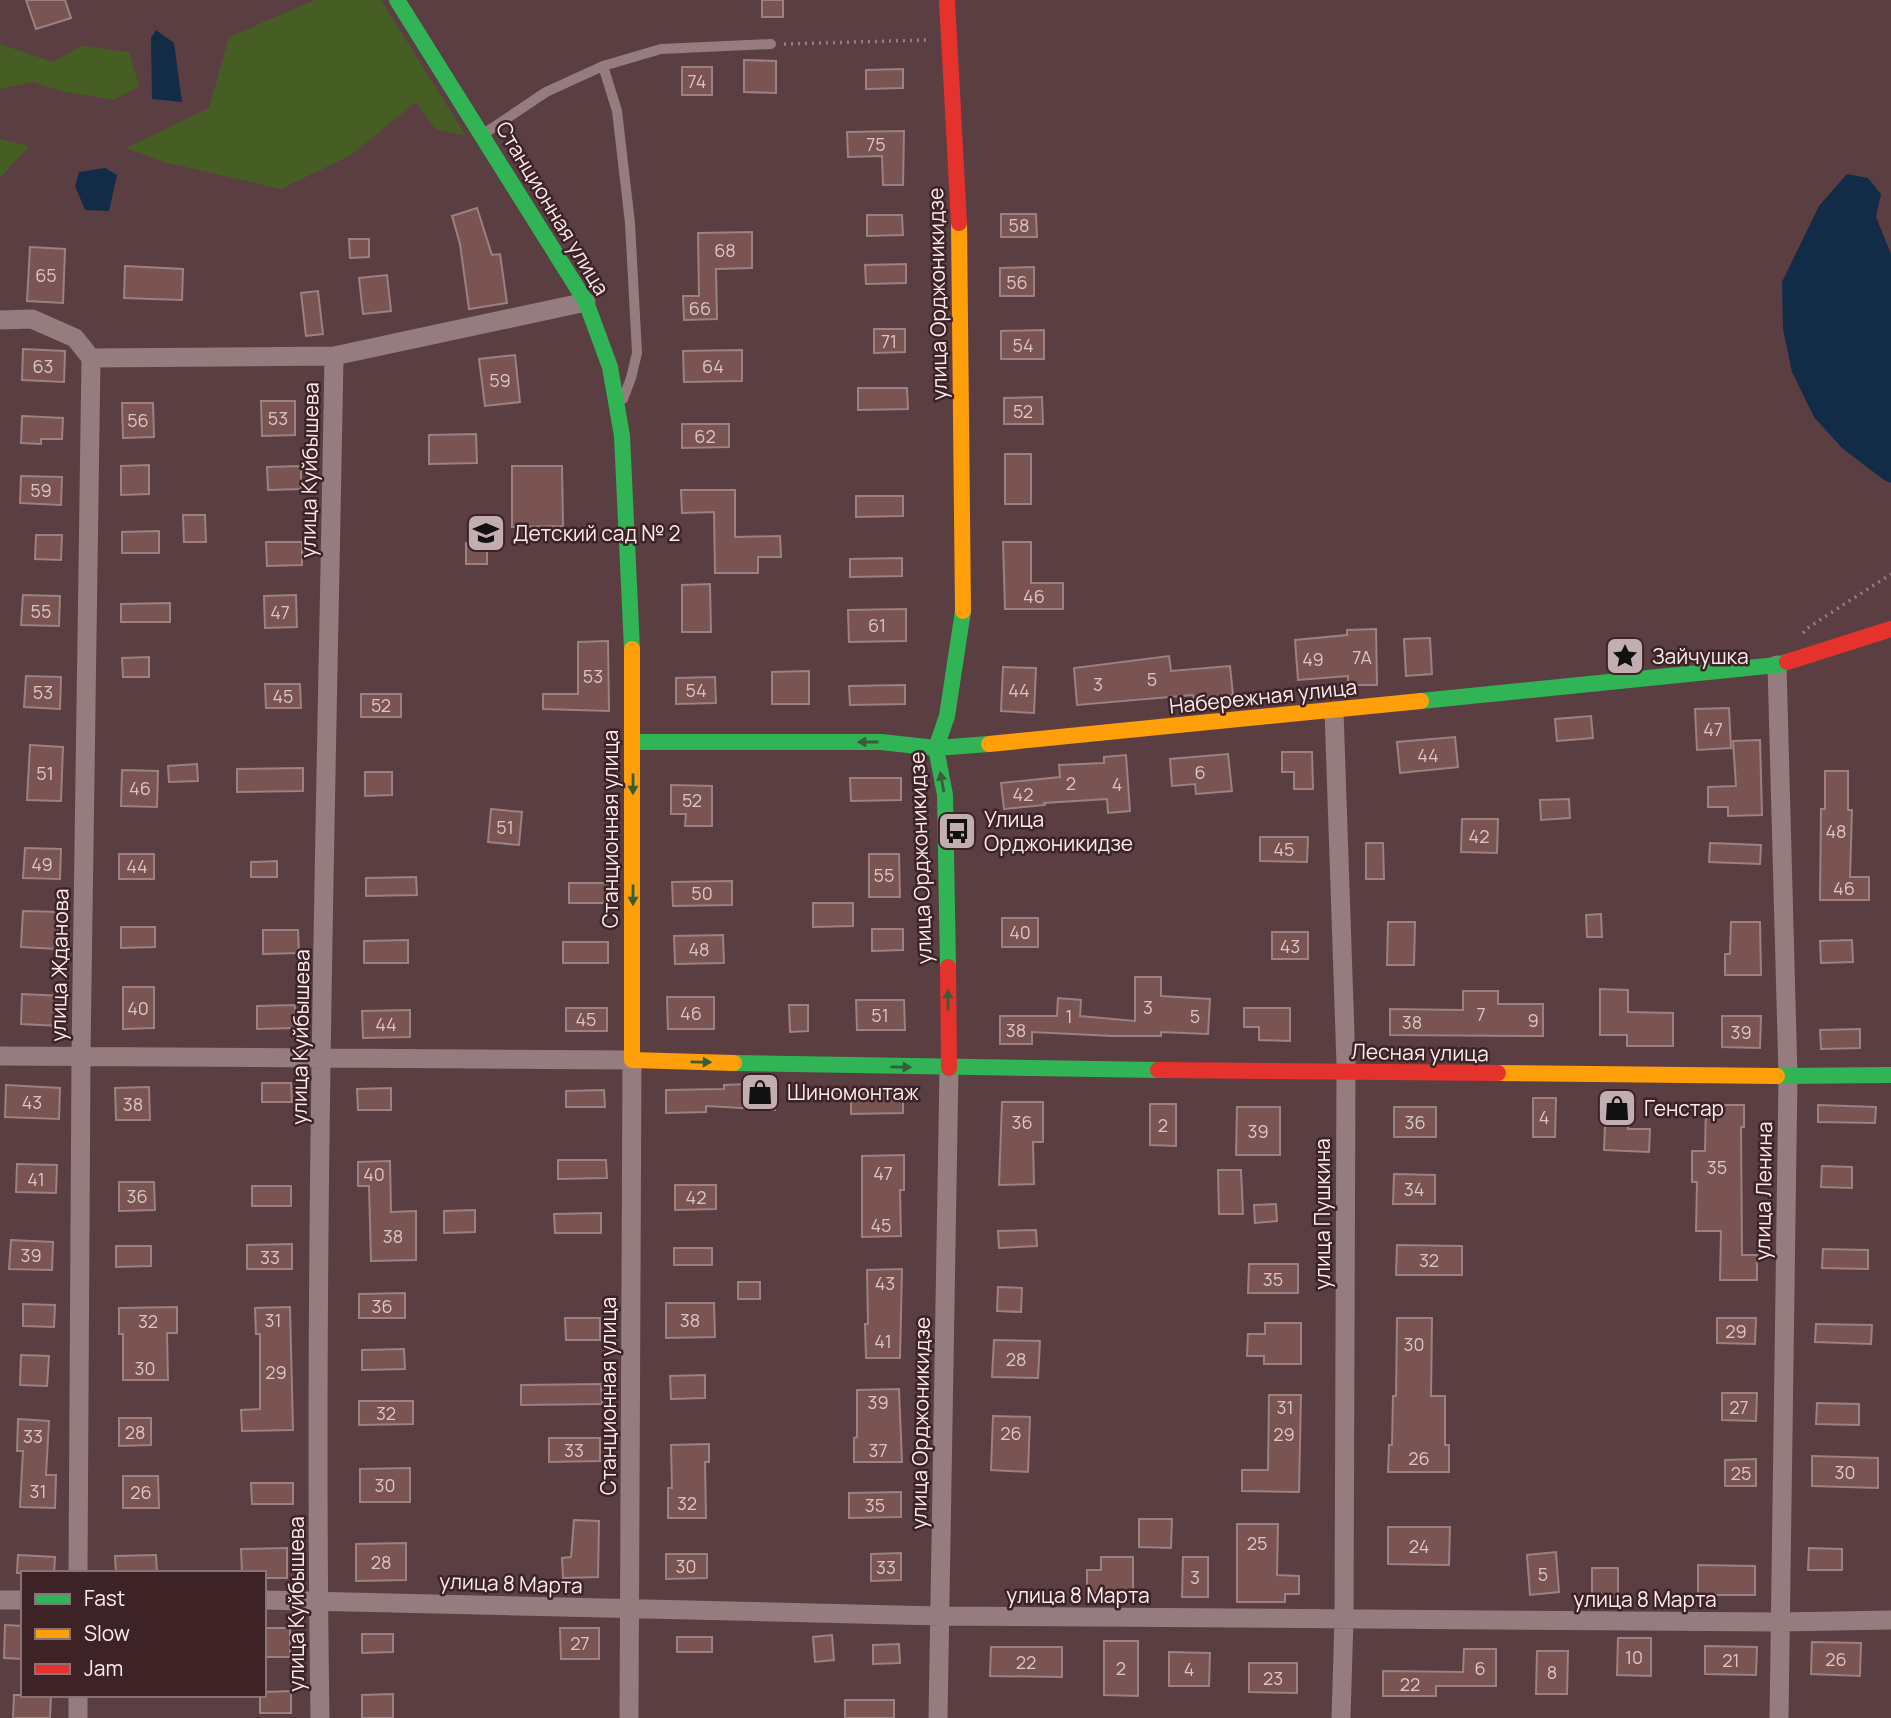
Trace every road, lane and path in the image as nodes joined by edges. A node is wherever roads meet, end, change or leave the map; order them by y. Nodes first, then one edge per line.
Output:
1 (397, 0) edge
2 (947, 0) edge
3 (949, 40) junction
4 (771, 44) joint
5 (603, 66) junction
6 (482, 135) junction
7 (586, 302) junction
8 (0, 320) edge
9 (334, 356) junction
10 (91, 358) junction
11 (618, 412) junction
12 (1891, 574) edge
13 (1891, 629) edge
14 (1781, 664) junction
15 (1334, 711) junction
16 (634, 742) junction
17 (936, 748) junction
18 (0, 1056) edge
19 (80, 1056) junction
20 (322, 1059) junction
21 (632, 1060) junction
22 (949, 1068) junction
23 (1346, 1072) junction
24 (1891, 1075) edge
25 (1787, 1076) junction
26 (78, 1571) edge
27 (0, 1600) edge
28 (21, 1600) edge
29 (266, 1600) edge
30 (318, 1600) junction
31 (630, 1609) junction
32 (940, 1616) junction
33 (1343, 1619) junction
34 (1891, 1620) edge
35 (1780, 1622) junction
36 (78, 1697) edge
37 (78, 1718) edge
38 (320, 1718) edge
39 (629, 1718) edge
40 (938, 1718) edge
41 (1341, 1718) edge
42 (1779, 1718) edge

1 - 6 main road, Станционная улица
2 - 3 main road, улица Орджоникидзе
3 - 4 path
3 - 17 main road, улица Орджоникидзе
4 - 5 lane
5 - 6 lane
5 - 11 lane
6 - 7 main road, Станционная улица
7 - 9 street
7 - 11 main road, Станционная улица
8 - 10 street
9 - 10 street
9 - 20 street, улица Куйбышева
10 - 19 street, улица Жданова
11 - 16 main road, Станционная улица
12 - 14 path
13 - 14 main road, Набережная улица
14 - 15 main road, Набережная улица
14 - 25 street, улица Ленина
15 - 17 main road, Набережная улица
15 - 23 street, улица Пушкина
17 -> 16 main road, Набережная улица
16 -> 21 main road, Станционная улица
22 -> 17 main road, улица Орджоникидзе
18 - 19 street
19 - 20 street
19 - 26 street, улица Жданова
20 - 21 street
20 - 30 street, улица Куйбышева
21 -> 22 main road, Лесная улица
21 - 31 street, Станционная улица
22 - 23 main road, Лесная улица
22 - 32 street, улица Орджоникидзе
23 - 25 main road, Лесная улица
23 - 33 street, улица Пушкина
24 - 25 main road, Лесная улица
25 - 35 street, улица Ленина
27 - 28 street
29 - 30 street, улица 8 Марта
30 - 31 street, улица 8 Марта
30 - 38 street, улица Куйбышева
31 - 32 street, улица 8 Марта
31 - 39 street, Станционная улица
32 - 33 street, улица 8 Марта
32 - 40 street, улица Орджоникидзе
33 - 35 street, улица 8 Марта
33 - 41 street, улица Пушкина
34 - 35 street, улица 8 Марта
35 - 42 street, улица Ленина
36 - 37 street

